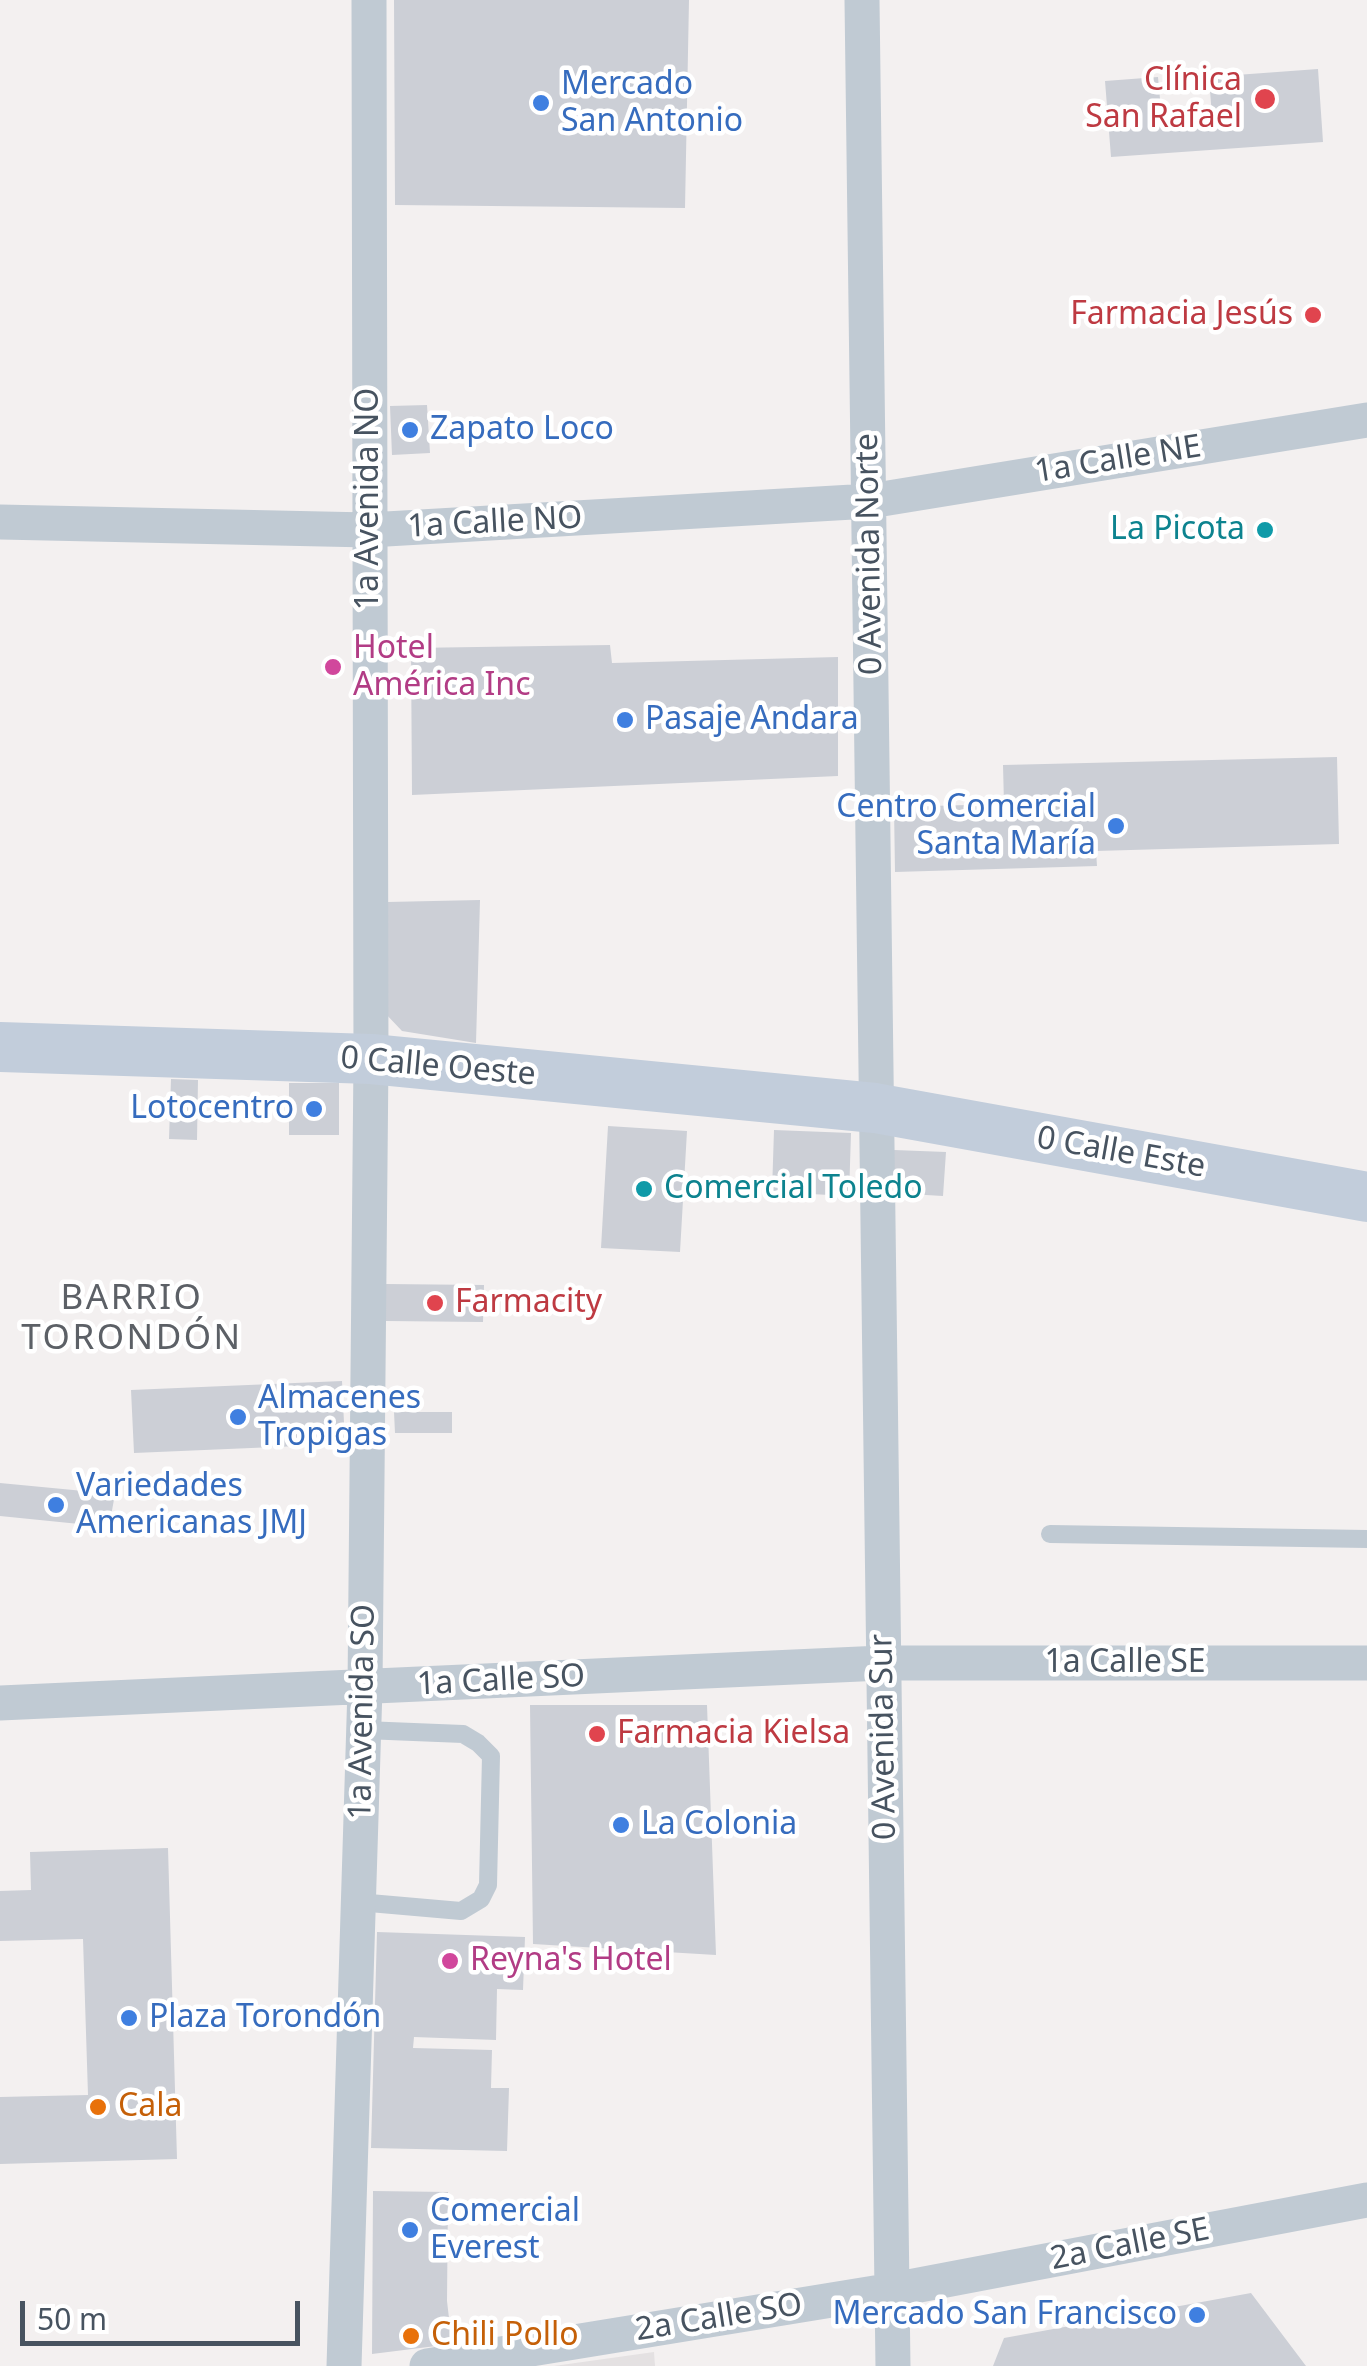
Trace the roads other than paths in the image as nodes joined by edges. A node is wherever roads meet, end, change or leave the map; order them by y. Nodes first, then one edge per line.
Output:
1 (368, 0) edge
2 (862, 0) edge
3 (1367, 420) edge
4 (870, 500) junction
5 (0, 522) edge
6 (369, 530) junction
7 (0, 1047) edge
8 (372, 1059) junction
9 (875, 1108) junction
10 (1367, 1197) edge
11 (1050, 1534) dead end
12 (1367, 1539) edge
13 (1367, 1662) edge
14 (882, 1663) junction
15 (365, 1688) junction
16 (0, 1703) edge
17 (364, 1730) junction
18 (358, 1902) junction
19 (1367, 2200) edge
20 (893, 2290) junction
21 (344, 2366) edge
22 (427, 2366) edge
23 (893, 2366) edge

1 - 6 street, 1a Avenida NO
2 - 4 street, 0 Avenida Norte
3 - 4 street, 1a Calle NE
4 - 6 street, 1a Calle NO
4 - 9 street, 0 Avenida Norte
5 - 6 street, 1a Calle NO
6 - 8 street, 1a Avenida NO
7 - 8 street, 0 Calle Oeste
8 - 9 street, 0 Calle Oeste
8 - 15 street, 1a Avenida SO
9 - 10 street, 0 Calle Este
9 - 14 street, 0 Avenida Sur
11 - 12 lane
13 - 14 street, 1a Calle SE
14 - 15 street, 1a Calle SO
14 - 20 street, 0 Avenida Sur
15 - 16 street, 1a Calle SO
15 - 17 street, 1a Avenida SO
17 - 18 street, 1a Avenida SO
17 - 18 lane
18 - 21 street, 1a Avenida SO
19 - 20 street, 2a Calle SE
20 - 22 street, 2a Calle SO
20 - 23 street, 0 Avenida Sur

